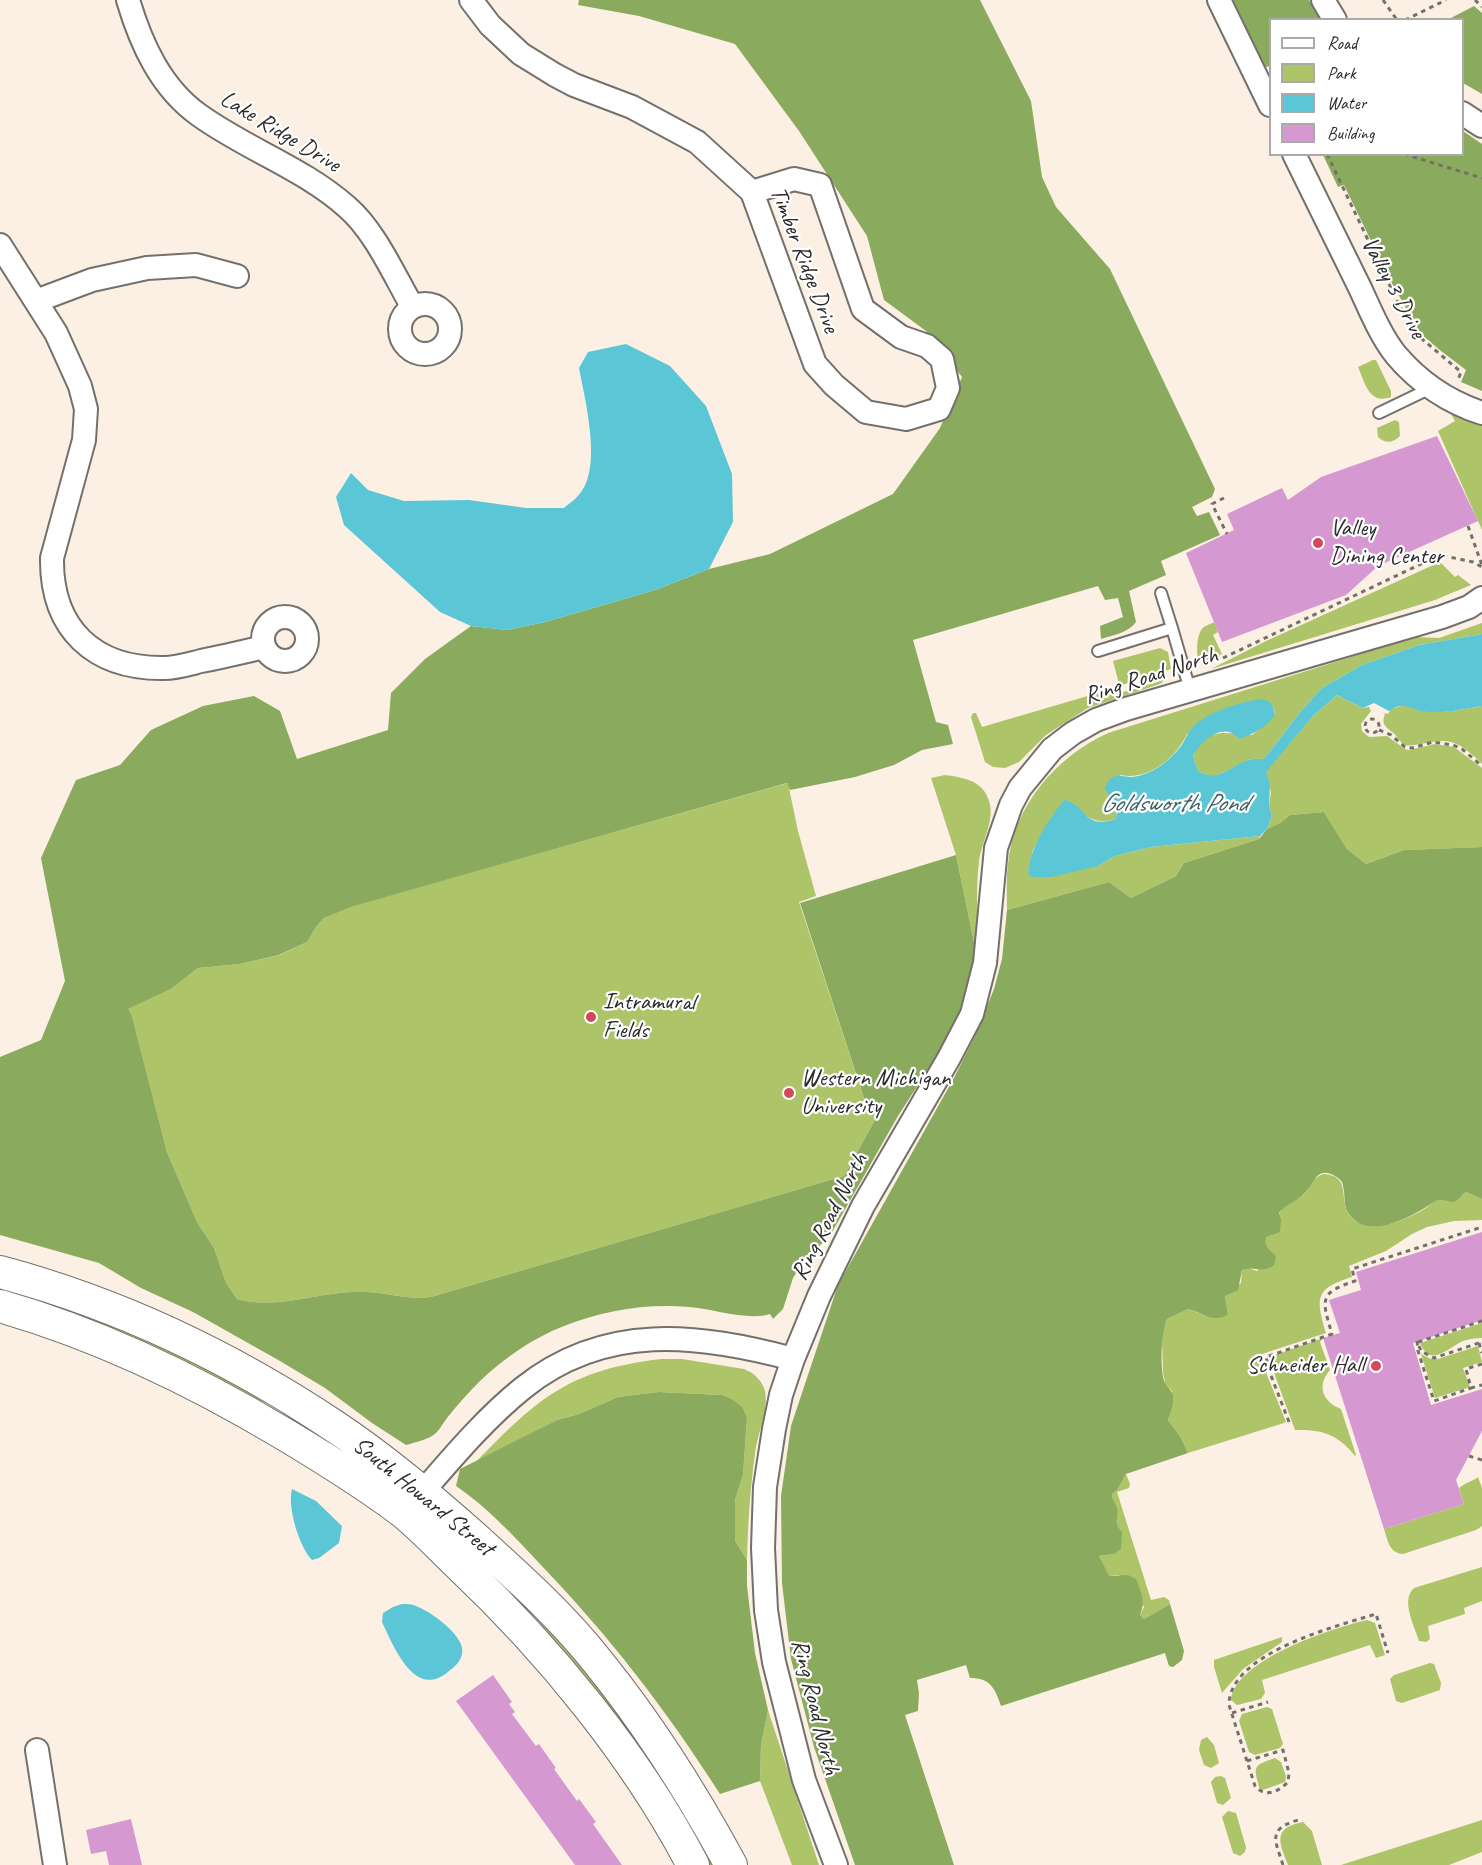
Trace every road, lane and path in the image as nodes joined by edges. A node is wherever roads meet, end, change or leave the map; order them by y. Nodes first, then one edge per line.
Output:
1 (128, 0) edge
2 (471, 0) edge
3 (1219, 0) edge
4 (1323, 0) edge
5 (1383, 0) edge
6 (1446, 0) edge
7 (1475, 0) edge
8 (1482, 6) edge
9 (1334, 18) edge
10 (1396, 18) edge
11 (1409, 18) edge
12 (1269, 103) edge
13 (1464, 114) edge
14 (1482, 126) edge
15 (1295, 156) edge
16 (1328, 156) edge
17 (1410, 156) edge
18 (1482, 178) edge
19 (752, 192) junction
20 (0, 245) edge
21 (237, 276) dead end
22 (36, 301) junction
23 (412, 306) dead end
24 (1455, 385) dead end
25 (1432, 388) junction
26 (1380, 413) dead end
27 (1482, 413) edge
28 (1224, 498) dead end
29 (1468, 526) dead end
30 (1227, 534) dead end
31 (1482, 566) edge
32 (1161, 592) dead end
33 (1482, 598) edge
34 (1172, 628) junction
35 (264, 647) dead end
36 (1098, 651) dead end
37 (1218, 661) dead end
38 (1190, 690) junction
39 (1379, 730) junction
40 (1482, 766) edge
41 (1482, 1227) edge
42 (0, 1272) edge
43 (0, 1305) edge
44 (1482, 1321) edge
45 (1418, 1342) junction
46 (1480, 1342) edge
47 (1482, 1353) edge
48 (792, 1359) junction
49 (1482, 1364) edge
50 (1482, 1385) edge
51 (1471, 1388) junction
52 (1289, 1422) dead end
53 (1469, 1456) dead end
54 (1482, 1460) edge
55 (414, 1502) junction
56 (1388, 1653) dead end
57 (1268, 1702) dead end
58 (1232, 1713) junction
59 (37, 1750) dead end
60 (1247, 1761) junction
61 (1298, 1820) dead end
62 (55, 1865) edge
63 (693, 1865) edge
64 (731, 1865) edge
65 (836, 1865) edge
66 (1283, 1865) edge

1 - 23 street, Lake Ridge Drive
2 - 19 street, Timber Ridge Drive
3 - 12 street
4 - 9 street
5 - 10 path
6 - 11 path
7 - 8 path
13 - 14 street
15 - 25 street, Valley 3 Drive
16 - 24 path
17 - 18 path
19 - 19 street, Timber Ridge Drive
20 - 22 street
21 - 22 street
22 - 35 street
25 - 26 lane
25 - 27 street, Valley 3 Drive
28 - 30 path
29 - 31 path
31 - 37 path
32 - 34 lane
33 - 38 street, Ring Road North
34 - 36 lane
34 - 38 lane
38 - 48 street, Ring Road North
39 - 39 path
39 - 40 path
41 - 52 path
42 - 55 street, South Howard Street
43 - 55 street, South Howard Street
44 - 45 path
45 - 46 path
45 - 51 path
46 - 47 path
48 - 55 street
48 - 65 street, Ring Road North
49 - 51 path
50 - 51 path
53 - 54 path
55 - 63 street, South Howard Street
55 - 64 street, South Howard Street
56 - 58 path
57 - 58 path
58 - 60 path
59 - 62 street
60 - 60 path
61 - 66 path

